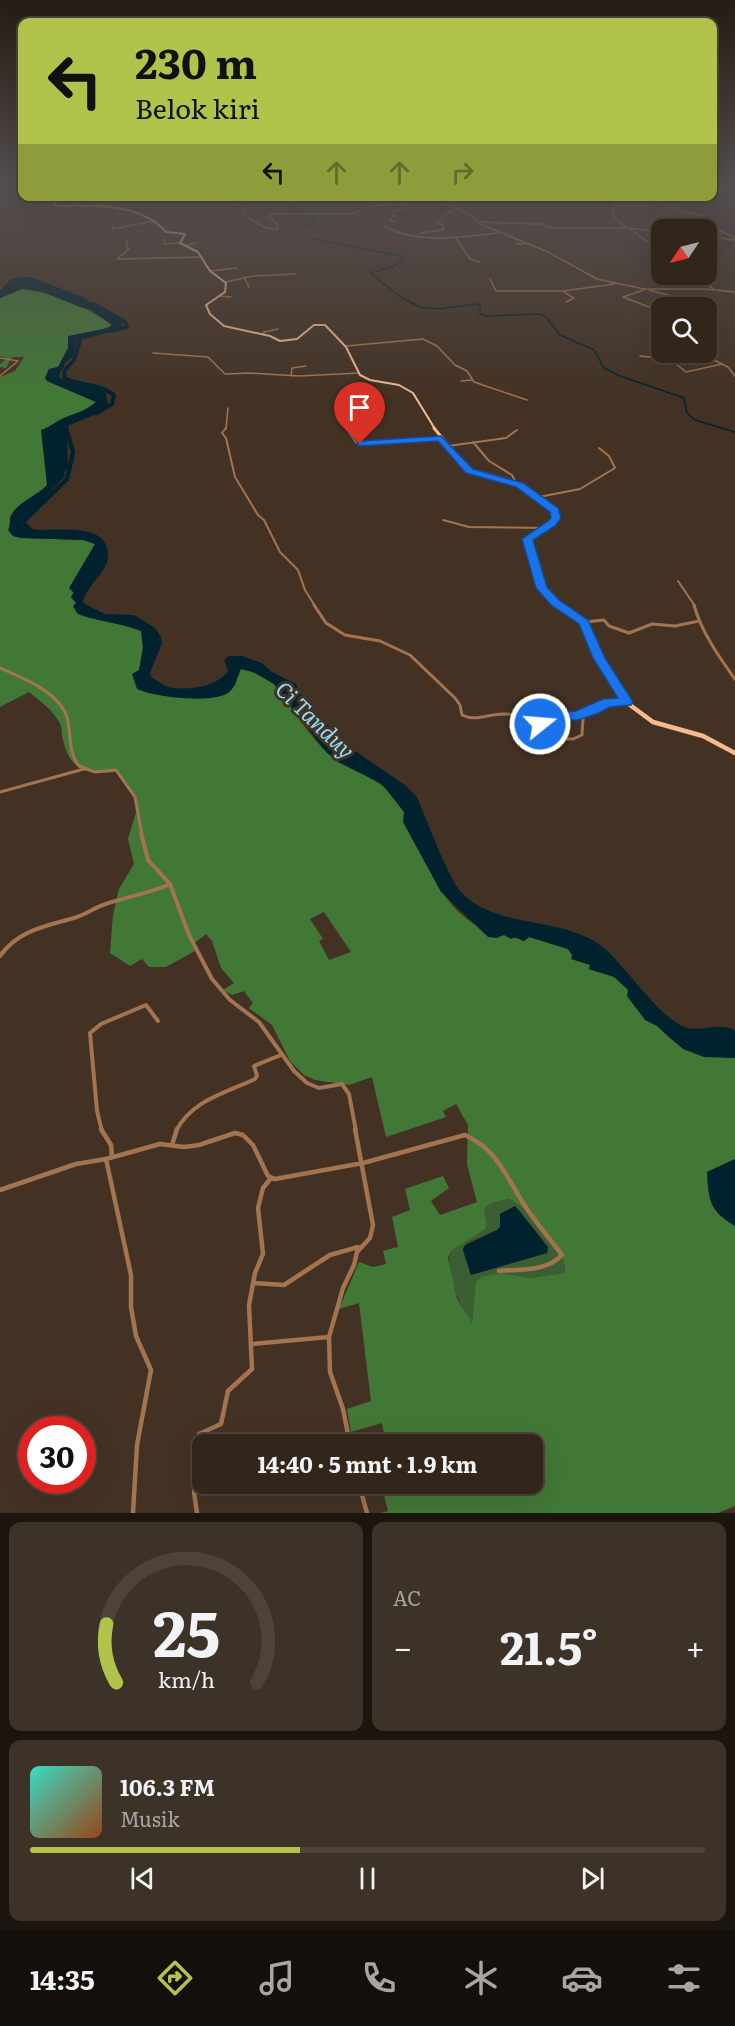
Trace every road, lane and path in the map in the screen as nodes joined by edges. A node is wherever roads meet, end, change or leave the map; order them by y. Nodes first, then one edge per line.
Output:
1 (119, 257) edge
2 (202, 257) joint
3 (469, 257) edge
4 (554, 257) edge
5 (480, 262) dead end
6 (237, 268) dead end
7 (210, 271) junction
8 (295, 274) dead end
9 (245, 279) junction
10 (490, 279) dead end
11 (225, 282) junction
12 (616, 284) junction
13 (709, 285) edge
14 (249, 287) dead end
15 (646, 289) junction
16 (715, 290) junction
17 (563, 291) junction
18 (735, 292) edge
19 (634, 294) junction
20 (218, 296) junction
21 (231, 297) dead end
22 (671, 297) edge
23 (640, 298) dead end
24 (566, 302) dead end
25 (651, 308) edge
26 (278, 329) dead end
27 (263, 335) junction
28 (346, 346) junction
29 (153, 354) dead end
30 (640, 356) dead end
31 (0, 358) edge
32 (717, 362) edge
33 (722, 364) junction
34 (306, 366) dead end
35 (358, 373) junction
36 (0, 376) edge
37 (291, 376) junction
38 (735, 376) edge
39 (472, 380) junction
40 (461, 381) dead end
41 (527, 400) dead end
42 (228, 408) dead end
43 (343, 420) dead end
44 (517, 430) dead end
45 (441, 438) junction
46 (473, 442) junction
47 (448, 446) junction
48 (599, 448) dead end
49 (516, 483) junction
50 (539, 497) junction
51 (443, 520) dead end
52 (546, 528) junction
53 (678, 581) dead end
54 (699, 621) junction
55 (584, 622) junction
56 (0, 668) edge
57 (735, 679) edge
58 (626, 702) junction
59 (590, 710) junction
60 (538, 718) junction
61 (735, 753) edge
62 (84, 769) junction
63 (0, 792) edge
64 (170, 884) junction
65 (0, 956) edge
66 (158, 1021) dead end
67 (281, 1054) junction
68 (172, 1145) junction
69 (112, 1157) junction
70 (105, 1159) junction
71 (363, 1163) junction
72 (271, 1178) junction
73 (0, 1190) edge
74 (359, 1247) junction
75 (499, 1271) dead end
76 (253, 1283) junction
77 (329, 1337) junction
78 (252, 1344) junction
79 (348, 1434) edge
80 (362, 1494) edge
81 (133, 1513) edge
82 (197, 1513) edge
83 (367, 1513) edge

1 - 2 street
2 - 7 main road
3 - 5 street
4 - 12 street
6 - 7 street
7 - 11 main road
8 - 9 street
9 - 11 street
9 - 14 street
10 - 17 street
11 - 20 main road
12 - 15 street
12 - 17 street
13 - 16 street
15 - 16 street
15 - 19 street
15 - 22 street
16 - 18 street
17 - 24 street
19 - 23 street
19 - 25 street
20 - 21 street
20 - 27 main road
26 - 27 street
27 - 28 main road
28 - 35 main road
28 - 39 street
29 - 37 street
30 - 33 street
31 - 36 street
32 - 33 street
33 - 38 street
34 - 37 street
35 - 37 street
35 - 45 main road
39 - 40 street
39 - 41 street
42 - 60 street
43 - 45 street
44 - 46 street
45 - 47 main road
46 - 47 street
46 - 49 street
47 - 49 main road
48 - 50 street
49 - 50 main road
50 - 52 main road
51 - 52 street
52 - 55 main road
53 - 54 street
54 - 55 street
54 - 57 street
55 - 58 main road
56 - 62 street
58 - 59 street
58 - 61 main road
59 - 60 street
59 - 60 street
62 - 63 street
62 - 64 street
64 - 65 street
64 - 67 street
66 - 69 street
67 - 68 street
67 - 71 street
68 - 69 street
68 - 72 street
69 - 70 street
70 - 73 street
70 - 81 street
71 - 72 street
71 - 74 street
71 - 75 street
72 - 76 street
74 - 76 street
74 - 77 street
76 - 78 street
77 - 78 street
77 - 79 street
78 - 82 street
80 - 83 street

